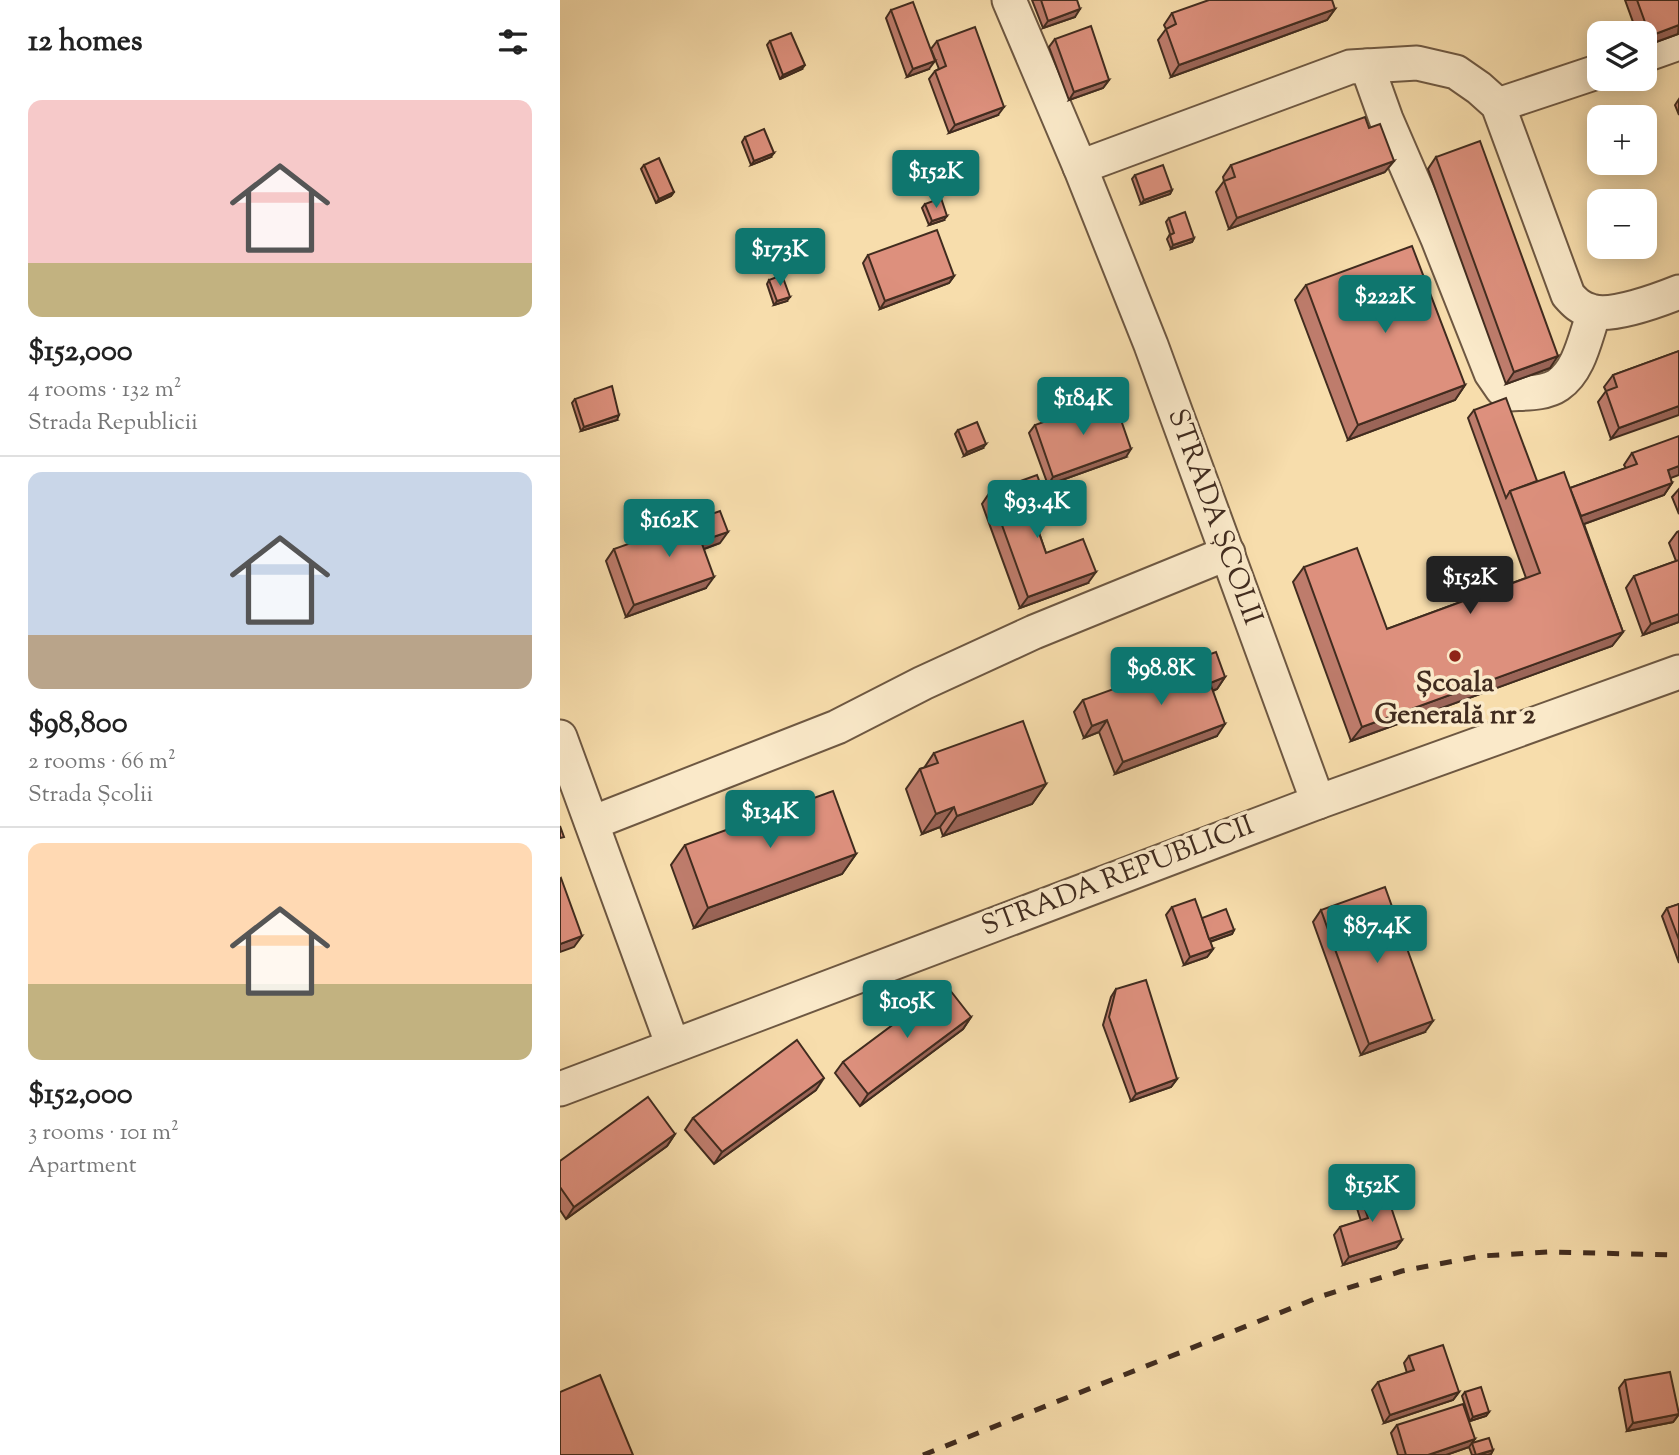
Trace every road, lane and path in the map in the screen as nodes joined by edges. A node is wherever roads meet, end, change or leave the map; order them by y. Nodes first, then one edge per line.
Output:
1 (1009, 0) edge
2 (1679, 43) edge
3 (1657, 51) edge
4 (1367, 66) junction
5 (1587, 75) edge
6 (1498, 105) junction
7 (1080, 167) junction
8 (1679, 292) edge
9 (1594, 313) junction
10 (1228, 554) junction
11 (1679, 672) edge
12 (560, 737) edge
13 (1318, 802) junction
14 (592, 823) junction
15 (673, 1046) junction
16 (560, 1089) edge

1 - 7 street, STRADA ȘCOLII
2 - 3 street
4 - 6 street
4 - 7 street
4 - 9 street
5 - 6 street
6 - 9 street
7 - 10 street, STRADA ȘCOLII
8 - 9 street
10 - 13 street, STRADA ȘCOLII
10 - 14 street
11 - 13 street, STRADA REPUBLICII
12 - 14 street
13 - 15 street, STRADA REPUBLICII
14 - 15 street
15 - 16 street, STRADA REPUBLICII

